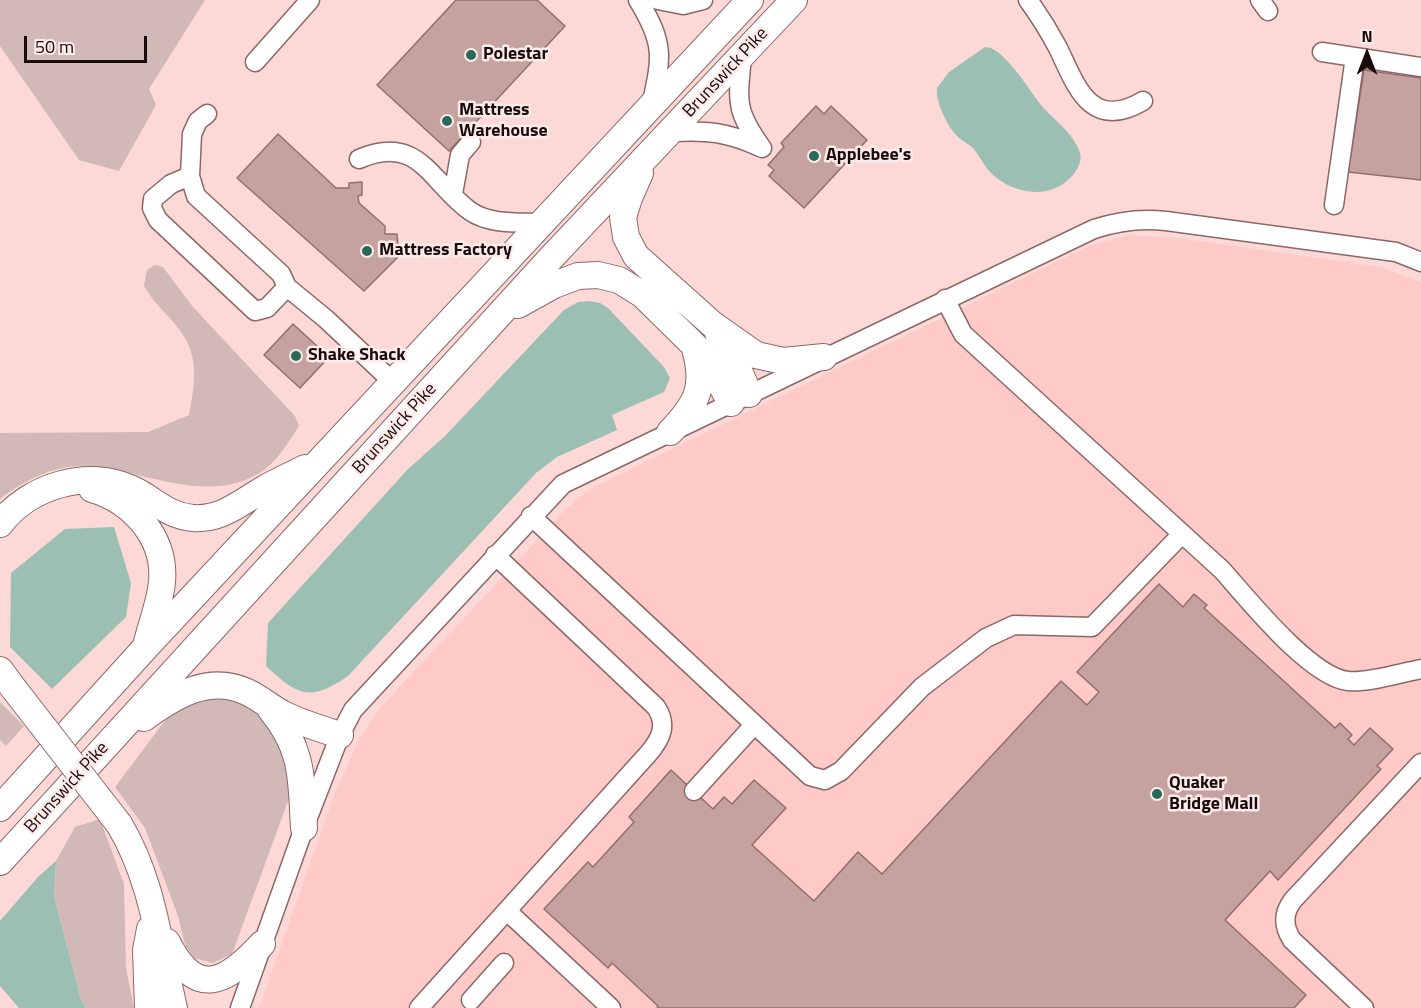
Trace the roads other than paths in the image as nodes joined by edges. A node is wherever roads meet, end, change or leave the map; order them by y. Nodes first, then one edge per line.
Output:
1 (310, 0) edge
2 (638, 0) edge
3 (658, 0) edge
4 (703, 0) edge
5 (750, 0) edge
6 (794, 0) edge
7 (1028, 0) edge
8 (1322, 52) dead end
9 (742, 56) junction
10 (1355, 57) junction
11 (255, 62) dead end
12 (1421, 67) edge
13 (1143, 101) dead end
14 (650, 107) junction
15 (207, 114) dead end
16 (663, 141) junction
17 (471, 142) dead end
18 (359, 159) dead end
19 (190, 176) junction
20 (453, 194) junction
21 (1334, 205) dead end
22 (543, 224) junction
23 (1421, 262) edge
24 (287, 287) junction
25 (945, 299) junction
26 (498, 316) junction
27 (712, 324) junction
28 (693, 343) junction
29 (825, 357) junction
30 (393, 383) junction
31 (740, 399) junction
32 (670, 432) junction
33 (322, 460) junction
34 (50, 488) junction
35 (531, 516) junction
36 (0, 524) edge
37 (1182, 534) junction
38 (495, 555) junction
39 (146, 647) junction
40 (1421, 669) edge
41 (7, 680) edge
42 (267, 705) junction
43 (754, 725) junction
44 (340, 735) junction
45 (103, 748) junction
46 (1421, 763) edge
47 (694, 791) dead end
48 (0, 808) edge
49 (304, 828) junction
50 (0, 862) edge
51 (507, 911) junction
52 (153, 915) junction
53 (262, 944) junction
54 (504, 963) dead end
55 (471, 1000) dead end
56 (148, 1008) edge
57 (174, 1008) edge
58 (240, 1008) edge
59 (420, 1008) edge
60 (611, 1008) edge
61 (1364, 1008) edge

1 - 11 street
2 - 14 street
3 - 4 street
5 - 14 highway, Brunswick Pike
6 - 9 highway, Brunswick Pike
7 - 13 street
8 - 10 street
9 - 16 highway, Brunswick Pike
9 - 16 street
10 - 12 street
10 - 21 street
14 - 22 highway, Brunswick Pike
15 - 19 street
16 - 26 highway, Brunswick Pike
16 - 27 highway
17 - 20 street
18 - 20 street
19 - 24 street
19 - 24 street
20 - 22 street
22 - 30 highway, Brunswick Pike
23 - 25 street
24 - 30 street
25 - 29 street
25 - 37 street
26 - 28 highway
26 - 45 highway, Brunswick Pike
27 - 29 highway
27 - 31 highway
28 - 31 highway
28 - 32 highway
29 - 31 street
30 - 33 highway, Brunswick Pike
31 - 32 street
32 - 35 street
33 - 34 highway
33 - 39 highway, Brunswick Pike
34 - 36 highway
34 - 39 highway
35 - 38 street
35 - 43 street
37 - 40 street
37 - 43 street
38 - 44 street
38 - 51 street
39 - 48 highway, Brunswick Pike
41 - 52 highway, bridge
42 - 44 highway
42 - 45 highway
42 - 49 highway
43 - 47 street
44 - 49 street
45 - 50 highway, Brunswick Pike
46 - 61 street
49 - 53 street
51 - 59 street
51 - 60 street
52 - 53 highway
52 - 56 highway
52 - 57 highway
53 - 58 street
54 - 55 street

